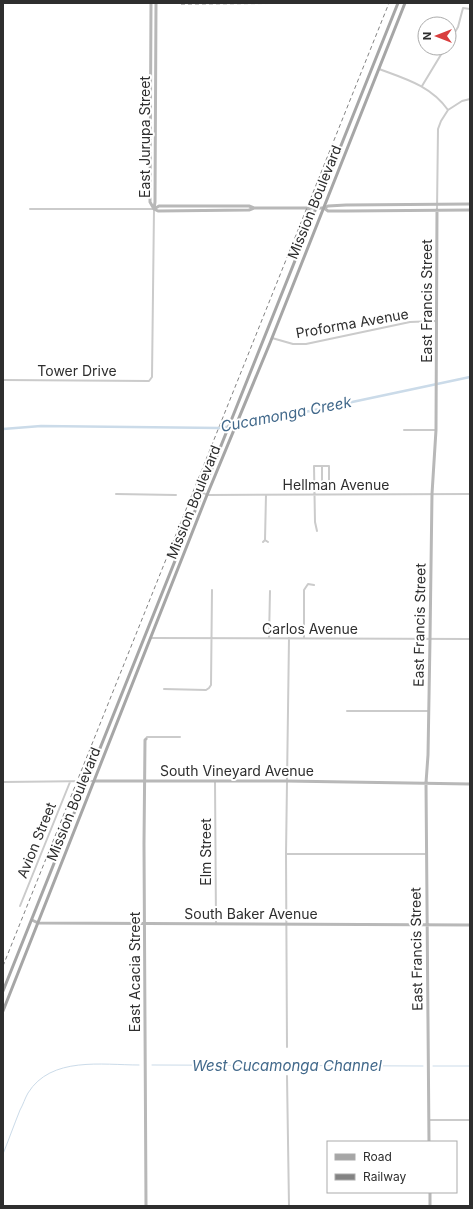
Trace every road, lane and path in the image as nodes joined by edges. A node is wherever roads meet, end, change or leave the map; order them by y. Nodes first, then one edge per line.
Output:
1 (151, 3) edge
2 (156, 3) edge
3 (398, 3) edge
4 (406, 3) edge
5 (470, 8) edge
6 (457, 29) edge
7 (441, 56) edge
8 (379, 69) junction
9 (422, 86) junction
10 (470, 99) edge
11 (448, 110) junction
12 (329, 196) junction
13 (437, 204) junction
14 (470, 204) edge
15 (195, 206) junction
16 (334, 206) junction
17 (254, 208) junction
18 (306, 208) junction
19 (317, 208) junction
20 (324, 208) junction
21 (30, 209) dead end
22 (154, 209) junction
23 (437, 210) junction
24 (470, 210) edge
25 (184, 211) junction
26 (310, 226) junction
27 (436, 321) junction
28 (272, 338) junction
29 (3, 380) edge
30 (404, 430) dead end
31 (436, 430) junction
32 (322, 466) junction
33 (202, 492) junction
34 (116, 494) dead end
35 (315, 494) junction
36 (432, 494) junction
37 (470, 494) edge
38 (176, 495) dead end
39 (207, 495) junction
40 (266, 495) junction
41 (317, 531) dead end
42 (265, 540) junction
43 (263, 542) dead end
44 (268, 542) dead end
45 (314, 585) dead end
46 (212, 590) dead end
47 (270, 591) dead end
48 (151, 638) junction
49 (210, 638) junction
50 (269, 638) junction
51 (289, 638) junction
52 (304, 638) junction
53 (430, 639) junction
54 (470, 639) edge
55 (164, 690) dead end
56 (347, 711) dead end
57 (429, 711) junction
58 (180, 738) dead end
59 (146, 739) joint
60 (144, 780) junction
61 (94, 781) junction
62 (215, 781) junction
63 (286, 781) junction
64 (3, 782) edge
65 (70, 782) junction
66 (77, 782) junction
67 (86, 782) junction
68 (426, 783) junction
69 (470, 784) edge
70 (82, 792) junction
71 (286, 854) junction
72 (426, 854) junction
73 (20, 906) dead end
74 (32, 920) junction
75 (38, 923) junction
76 (145, 923) junction
77 (216, 923) junction
78 (286, 924) junction
79 (427, 925) junction
80 (470, 925) edge
81 (3, 990) edge
82 (3, 1011) edge
83 (287, 1047) dead end
84 (287, 1076) dead end
85 (429, 1120) junction
86 (470, 1120) edge
87 (429, 1141) edge
88 (430, 1193) edge
89 (146, 1206) edge
90 (289, 1206) edge
91 (430, 1206) edge

1 - 22 street, East Jurupa Street
2 - 22 street, East Jurupa Street
3 - 19 main road, Mission Boulevard
4 - 8 main road, Mission Boulevard
5 - 6 street
7 - 9 street
8 - 9 street
8 - 12 main road, Mission Boulevard
9 - 11 street
10 - 11 street
11 - 13 street, East Francis Street
12 - 16 street
12 - 20 main road, Mission Boulevard
13 - 14 street
13 - 16 street
13 - 23 street, East Francis Street
15 - 17 street
15 - 22 street
15 - 25 street
16 - 20 street
17 - 18 street
17 - 25 street
18 - 19 street
18 - 26 street
19 - 20 street
19 - 26 main road, Mission Boulevard
20 - 23 street
20 - 28 main road, Mission Boulevard
21 - 22 street
22 - 25 street
22 - 29 street, Tower Drive
23 - 24 street
23 - 27 street, East Francis Street
26 - 33 main road, Mission Boulevard
27 - 28 street, Proforma Avenue
27 - 31 street, East Francis Street
28 - 39 main road, Mission Boulevard
30 - 31 street
31 - 36 street, East Francis Street
32 - 32 street
32 - 35 street
33 - 39 street
33 - 67 main road, Mission Boulevard
34 - 38 street
35 - 36 street, Hellman Avenue
35 - 40 street, Hellman Avenue
35 - 41 street
36 - 37 street, Hellman Avenue
36 - 53 street, East Francis Street
39 - 40 street, Hellman Avenue
39 - 48 main road, Mission Boulevard
40 - 42 street
42 - 43 street
42 - 44 street
45 - 52 street
46 - 49 street
47 - 50 street
48 - 49 street, Carlos Avenue
48 - 61 main road, Mission Boulevard
49 - 50 street, Carlos Avenue
49 - 55 street
50 - 51 street, Carlos Avenue
51 - 52 street, Carlos Avenue
51 - 63 street
52 - 53 street, Carlos Avenue
53 - 54 street, Carlos Avenue
53 - 57 street, East Francis Street
56 - 57 street
57 - 68 street, East Francis Street
58 - 59 street
59 - 60 street, East Acacia Street
60 - 61 street, South Vineyard Avenue
60 - 62 street, South Vineyard Avenue
60 - 76 street, East Acacia Street
61 - 67 street, South Vineyard Avenue
61 - 75 main road, Mission Boulevard
62 - 63 street, South Vineyard Avenue
62 - 77 street, Elm Street
63 - 68 street, South Vineyard Avenue
63 - 71 street
64 - 65 street, South Vineyard Avenue
65 - 66 street, South Vineyard Avenue
65 - 73 street, Avion Street
66 - 67 street, South Vineyard Avenue
66 - 70 main road
67 - 70 main road, Mission Boulevard
68 - 69 street, South Vineyard Avenue
68 - 72 street, East Francis Street
70 - 74 main road, Mission Boulevard
71 - 72 street
71 - 78 street
72 - 79 street, East Francis Street
74 - 75 street, South Baker Avenue
74 - 81 main road, Mission Boulevard
75 - 76 street, South Baker Avenue
75 - 82 main road, Mission Boulevard
76 - 77 street, South Baker Avenue
76 - 89 street, East Acacia Street
77 - 78 street, South Baker Avenue
78 - 79 street, South Baker Avenue
78 - 83 street
79 - 80 street, South Baker Avenue
79 - 85 street, East Francis Street
84 - 90 street
85 - 86 street
85 - 87 street, East Francis Street
88 - 91 street

